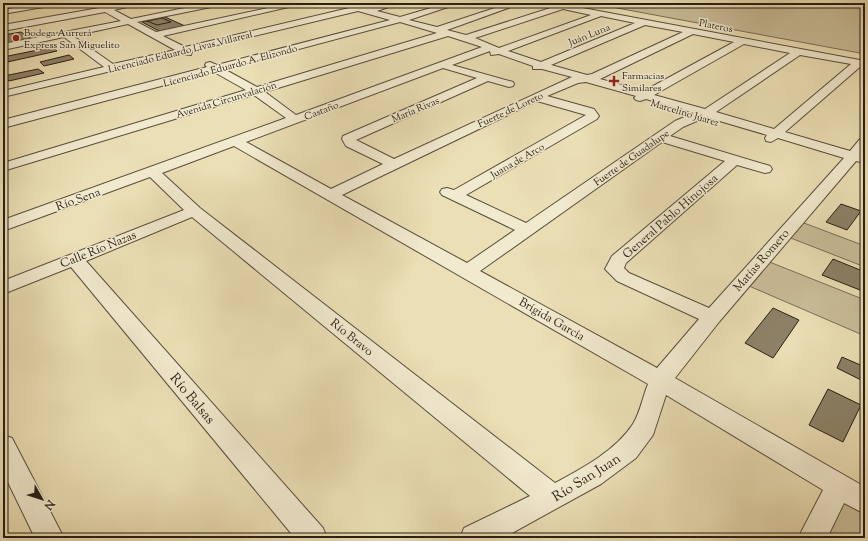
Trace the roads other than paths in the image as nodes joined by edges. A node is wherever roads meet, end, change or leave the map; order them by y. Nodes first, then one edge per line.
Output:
1 (55, 3) edge
2 (96, 3) edge
3 (140, 3) edge
4 (221, 3) edge
5 (302, 3) edge
6 (338, 3) edge
7 (396, 3) edge
8 (456, 3) edge
9 (518, 3) edge
10 (576, 3) edge
11 (25, 5) edge
12 (539, 6) dead end
13 (559, 8) junction
14 (107, 9) junction
15 (362, 10) junction
16 (3, 12) edge
17 (601, 14) junction
18 (399, 20) junction
19 (130, 22) junction
20 (645, 22) junction
21 (3, 28) edge
22 (439, 31) junction
23 (693, 31) junction
24 (66, 35) junction
25 (154, 35) junction
26 (466, 38) junction
27 (743, 41) junction
28 (3, 47) edge
29 (183, 50) junction
30 (491, 51) junction
31 (799, 51) junction
32 (862, 63) edge
33 (442, 65) junction
34 (539, 66) junction
35 (112, 68) junction
36 (216, 68) junction
37 (487, 78) junction
38 (582, 80) junction
39 (510, 84) dead end
40 (255, 90) junction
41 (3, 94) edge
42 (536, 96) junction
43 (643, 97) junction
44 (702, 115) junction
45 (295, 120) junction
46 (3, 124) edge
47 (773, 136) junction
48 (660, 137) junction
49 (237, 142) junction
50 (865, 142) edge
51 (735, 160) junction
52 (858, 160) edge
53 (393, 164) junction
54 (3, 167) edge
55 (765, 169) dead end
56 (153, 172) junction
57 (330, 195) junction
58 (194, 211) junction
59 (3, 226) edge
60 (526, 230) junction
61 (74, 259) junction
62 (468, 271) junction
63 (3, 288) edge
64 (712, 317) junction
65 (660, 380) junction
66 (3, 446) edge
67 (839, 486) junction
68 (554, 498) junction
69 (865, 500) edge
70 (50, 538) edge
71 (312, 538) edge
72 (474, 538) edge
73 (812, 538) edge

1 - 11 street
2 - 14 street
3 - 14 street
4 - 19 street
5 - 25 street
6 - 15 street
7 - 15 street, Licenciado Eduardo Livas Villareal
8 - 18 street, Licenciado Eduardo A. Elizondo
9 - 22 street, Avenida Circunvalación
10 - 13 street
11 - 16 street
12 - 13 street, Plateros
13 - 17 street, Plateros
13 - 26 street
14 - 19 street
14 - 21 street
15 - 18 street
15 - 29 street, Licenciado Eduardo Livas Villareal
17 - 20 street, Plateros
17 - 30 street, Castaño
18 - 22 street
18 - 36 street, Licenciado Eduardo A. Elizondo
19 - 24 street
19 - 25 street
20 - 23 street, Plateros
20 - 34 street, Juán Luna
22 - 26 street
22 - 30 street
22 - 40 street, Avenida Circunvalación
23 - 27 street, Plateros
23 - 38 street, Fuerte de Loreto
24 - 28 street
24 - 35 street
25 - 29 street
26 - 30 street
27 - 31 street, Plateros
27 - 43 street
29 - 35 street, Licenciado Eduardo Livas Villareal
29 - 36 street
30 - 33 street, Castaño
30 - 34 street, Marcelino Júarez
31 - 32 street, Plateros
31 - 44 street, Fuerte de Guadalupe
32 - 47 street
33 - 37 street
33 - 45 street, Castaño
34 - 38 street, Marcelino Júarez
35 - 41 street, Licenciado Eduardo Livas Villareal
36 - 40 street
36 - 46 street, Licenciado Eduardo A. Elizondo
37 - 39 street
37 - 53 street, María Rivas
38 - 42 street, Fuerte de Loreto
38 - 43 street, Marcelino Júarez
40 - 45 street
40 - 54 street, Avenida Circunvalación
42 - 53 street, Fuerte de Loreto
42 - 60 street, Juana de Arco
43 - 44 street, Marcelino Júarez
44 - 47 street, Marcelino Júarez
44 - 48 street, Fuerte de Guadalupe
45 - 49 street, Castaño
47 - 52 street, Marcelino Júarez
48 - 51 street, General Pablo Hinojosa
48 - 60 street, Fuerte de Guadalupe
49 - 56 street, Castaño
49 - 57 street, Brígida García
50 - 52 street, Matías Romero
51 - 55 street
51 - 64 street, General Pablo Hinojosa
52 - 64 street, Matías Romero
53 - 57 street, Fuerte de Loreto
56 - 58 street, Río Bravo
56 - 59 street, Río Sena
57 - 62 street, Brígida García
58 - 61 street, Calle Río Nazas
58 - 68 street, Río Bravo
60 - 62 street, Fuerte de Guadalupe
61 - 63 street, Calle Río Nazas
61 - 71 street, Río Balsas
62 - 65 street, Brígida García
64 - 65 street, Matías Romero
65 - 67 street, Brígida García
65 - 68 street, Río San Juan
66 - 70 street
67 - 69 street, Brígida García
67 - 73 street
68 - 72 street, Río San Juan

